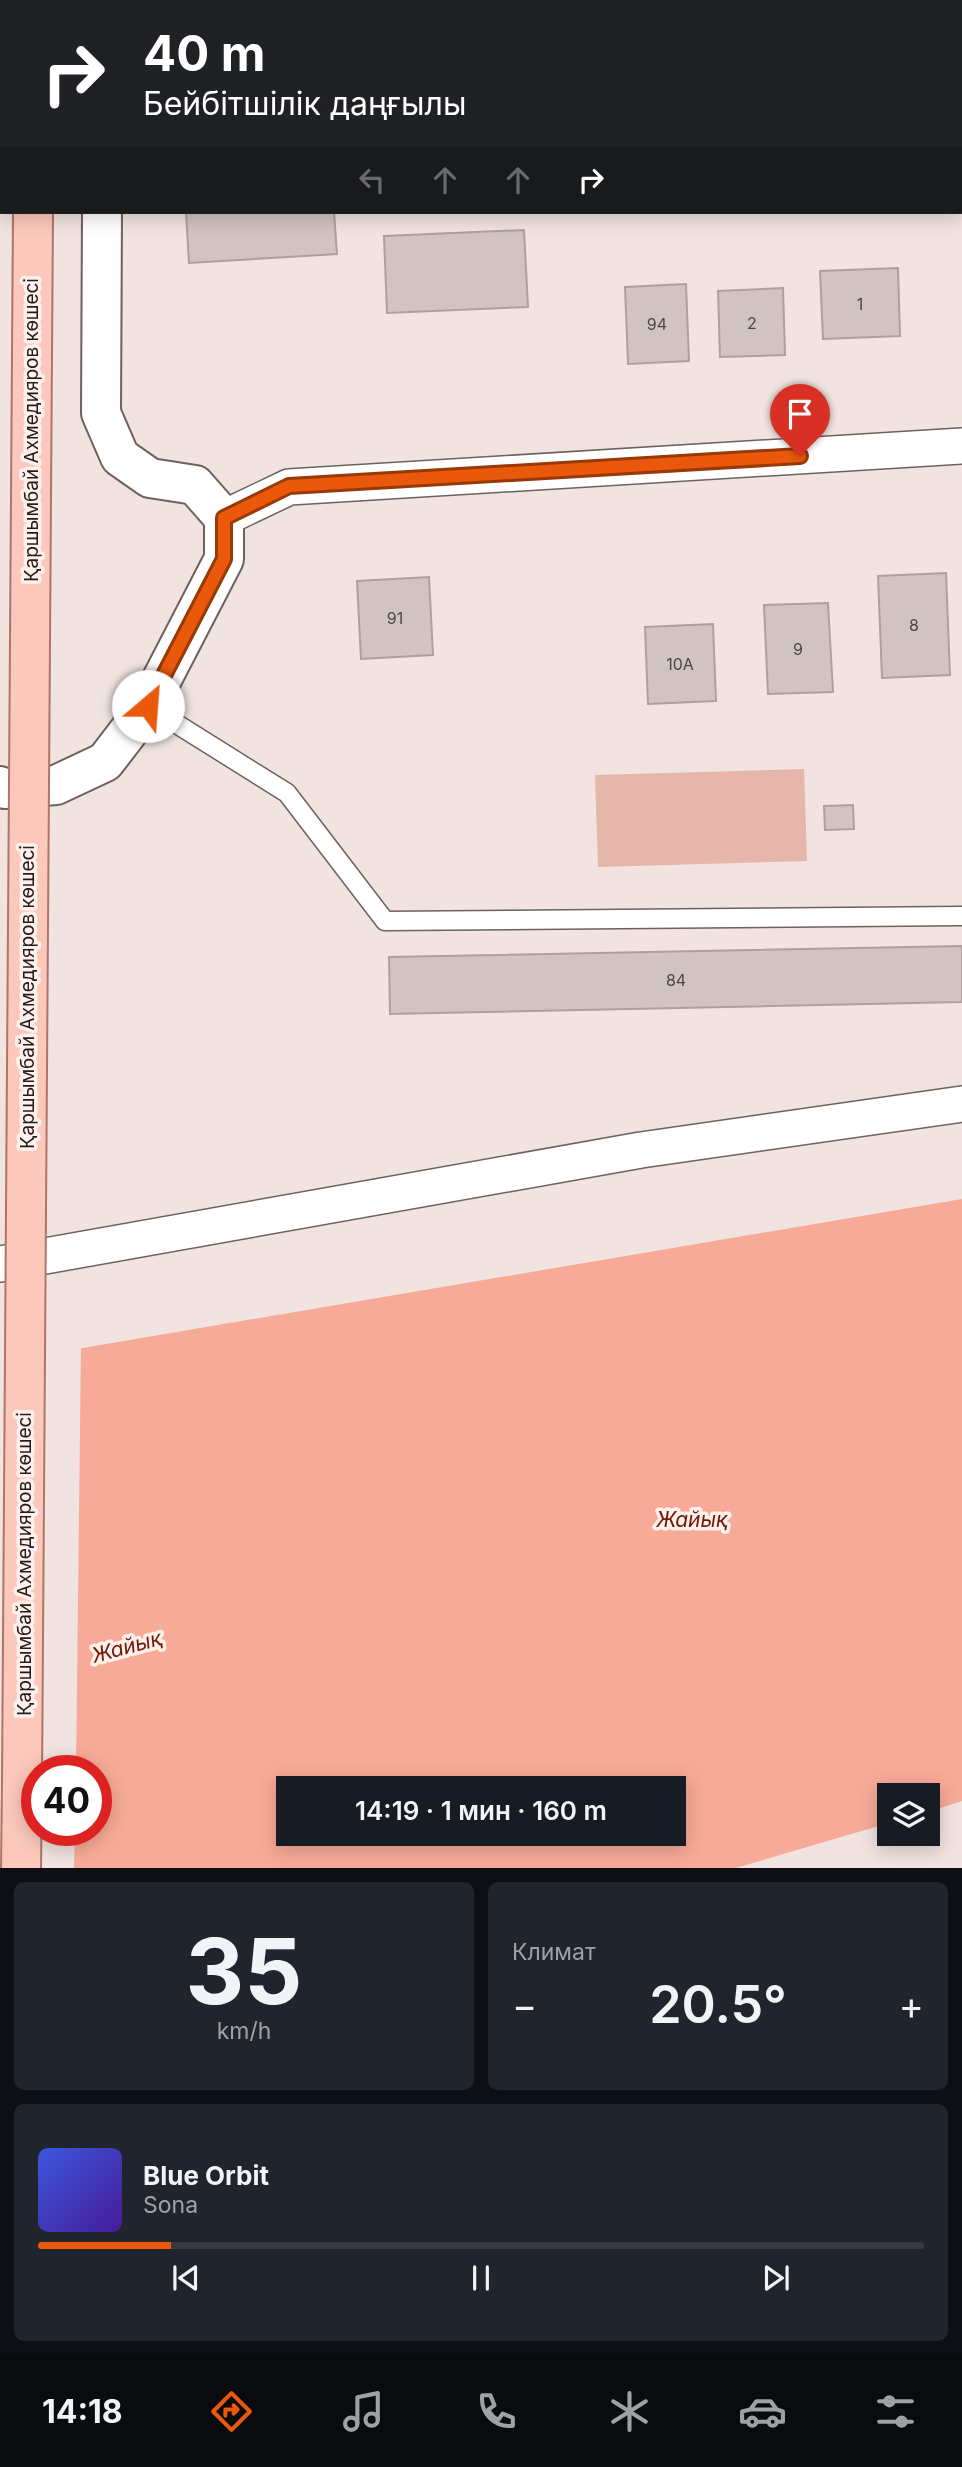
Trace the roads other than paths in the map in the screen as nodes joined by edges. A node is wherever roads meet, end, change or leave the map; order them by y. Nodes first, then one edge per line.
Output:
1 (33, 214) edge
2 (102, 214) edge
3 (962, 446) edge
4 (224, 518) junction
5 (148, 706) junction
6 (0, 786) edge
7 (962, 916) edge
8 (962, 1104) edge
9 (0, 1264) edge
10 (21, 1868) edge

1 - 10 main road, Қаршымбай Ахмедияров көшесі, bridge
2 - 4 street
3 - 4 street
4 - 5 street
5 - 6 street
5 - 7 lane
8 - 9 street

